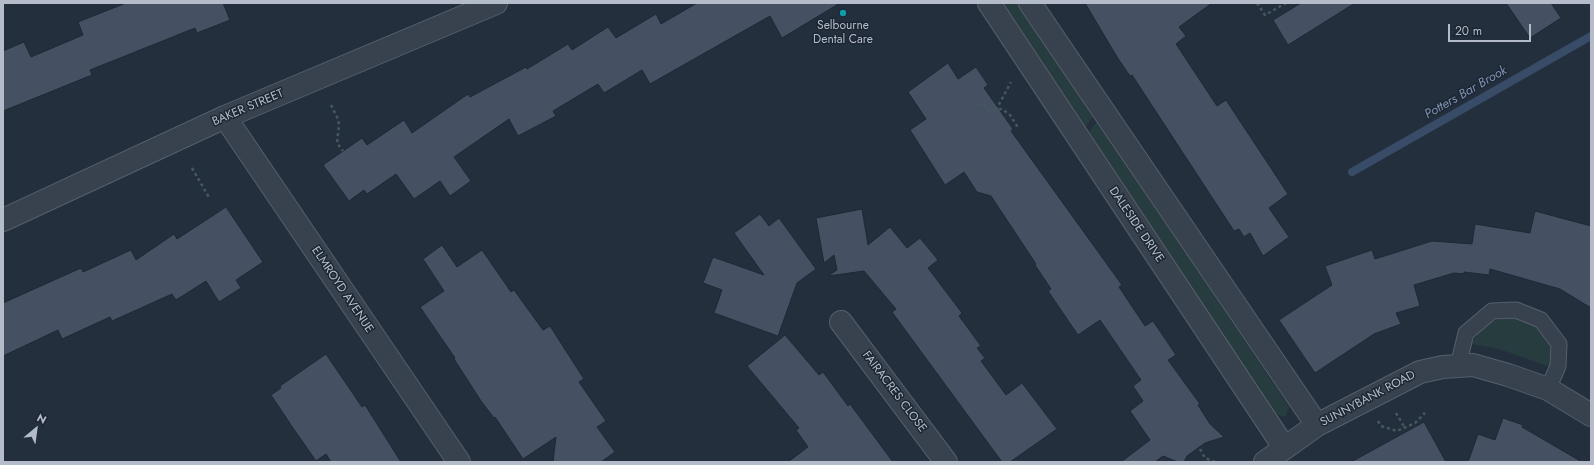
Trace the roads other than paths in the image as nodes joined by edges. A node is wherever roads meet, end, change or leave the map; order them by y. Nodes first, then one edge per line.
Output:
1 (496, 3) edge
2 (989, 3) edge
3 (1030, 3) edge
4 (225, 117) junction
5 (3, 220) edge
6 (841, 322) dead end
7 (1458, 366) junction
8 (1548, 389) junction
9 (1591, 415) edge
10 (1317, 426) junction
11 (1284, 447) junction
12 (459, 462) edge
13 (946, 462) edge
14 (1265, 462) edge

1 - 4 street, BAKER STREET
2 - 11 street, DALESIDE DRIVE
3 - 10 street
4 - 5 street, BAKER STREET
4 - 12 street, ELMROYD AVENUE
6 - 13 street, FAIRACRES CLOSE
7 - 8 street, SUNNYBANK ROAD
7 - 8 lane
7 - 10 street, SUNNYBANK ROAD
8 - 9 street, SUNNYBANK ROAD
10 - 11 street, SUNNYBANK ROAD
11 - 14 street, SUNNYBANK ROAD

